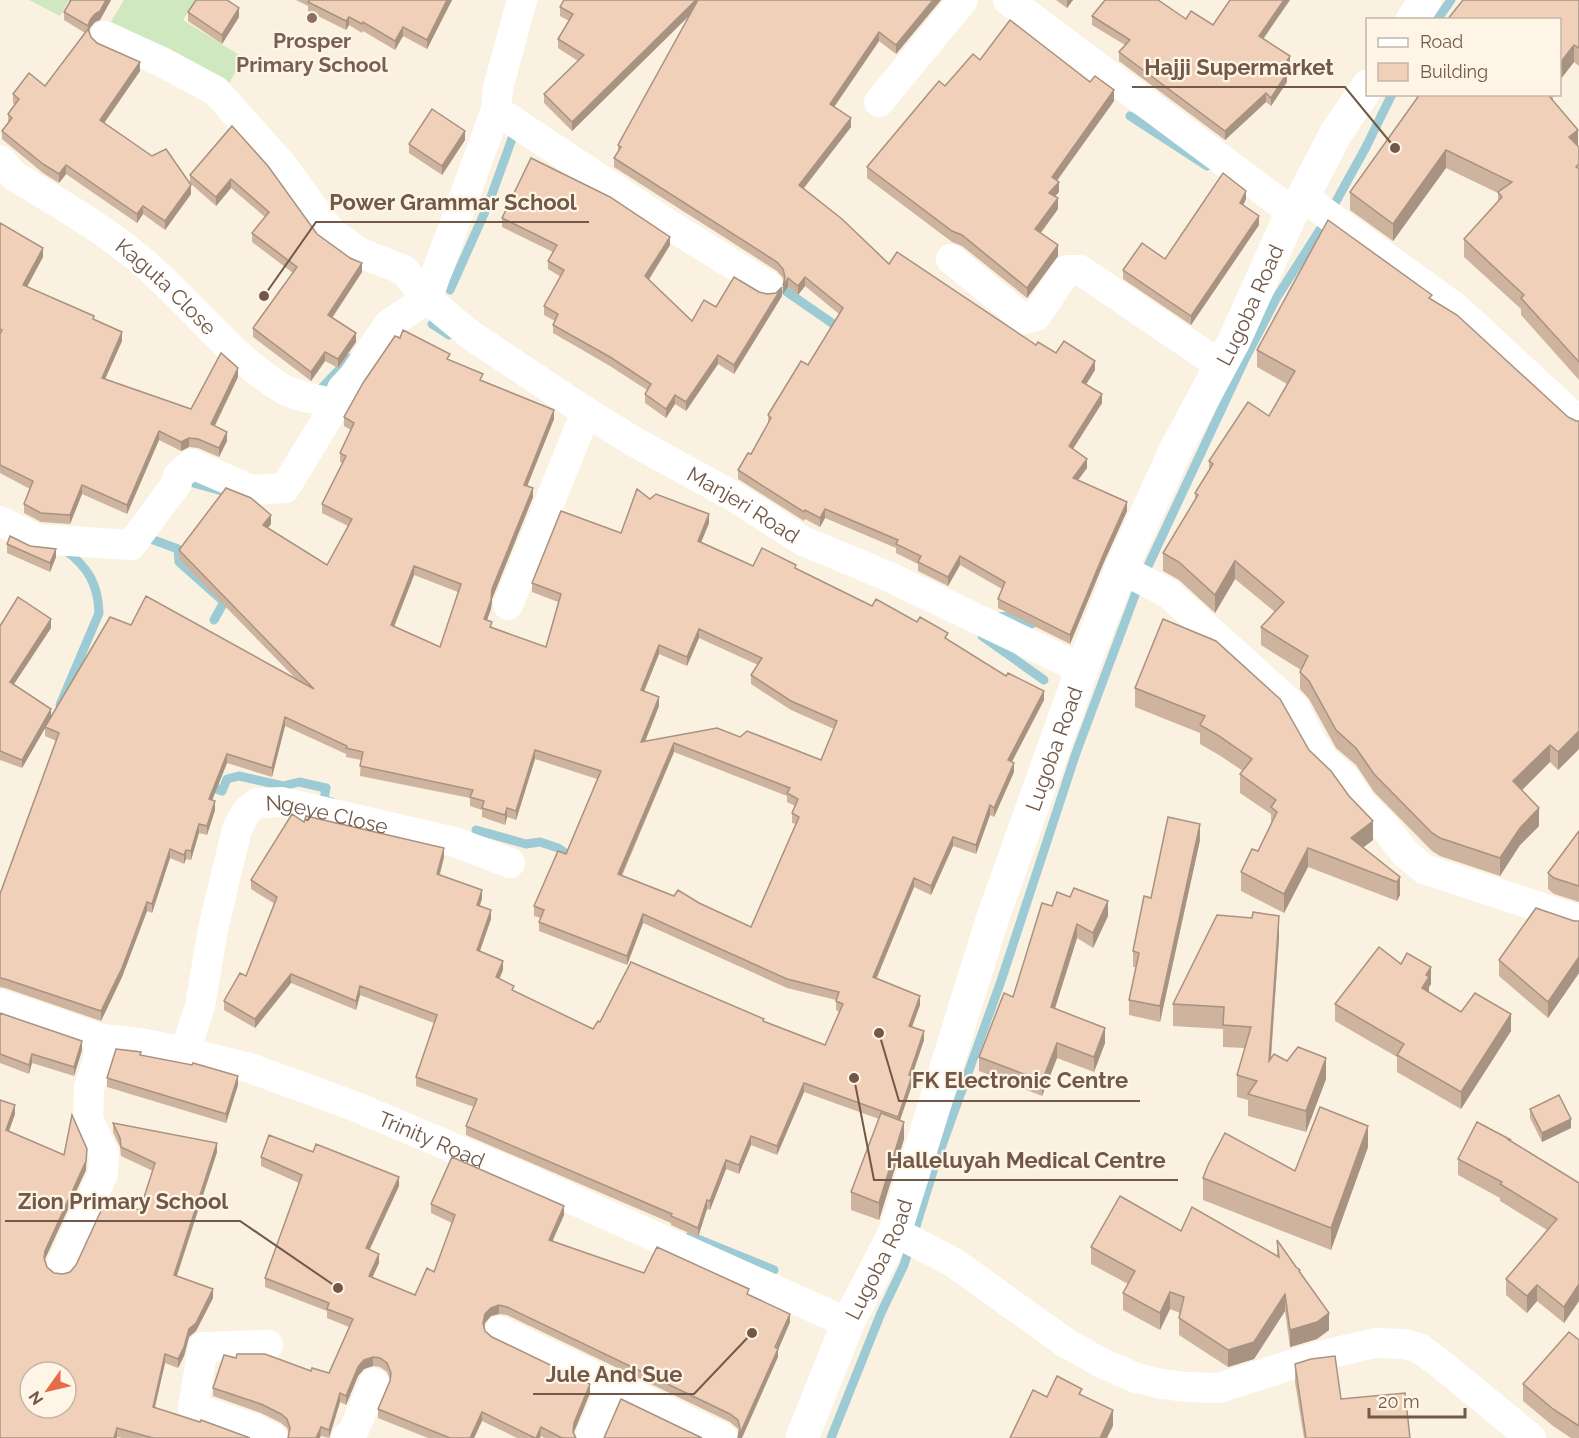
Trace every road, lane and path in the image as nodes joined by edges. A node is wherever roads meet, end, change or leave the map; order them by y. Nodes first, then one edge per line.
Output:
1 (522, 0) edge
2 (963, 0) edge
3 (1008, 0) edge
4 (1425, 0) edge
5 (1413, 18) edge
6 (105, 36) dead end
7 (1366, 89) edge
8 (879, 102) dead end
9 (496, 110) junction
10 (0, 160) edge
11 (1298, 204) junction
12 (951, 259) dead end
13 (768, 286) dead end
14 (427, 299) junction
15 (1220, 365) junction
16 (336, 404) junction
17 (586, 412) junction
18 (1579, 422) edge
19 (0, 521) edge
20 (1121, 569) junction
21 (508, 605) dead end
22 (1082, 669) junction
23 (510, 863) dead end
24 (1579, 920) edge
25 (0, 1004) edge
26 (102, 1039) junction
27 (185, 1052) junction
28 (895, 1232) junction
29 (61, 1266) dead end
30 (848, 1323) junction
31 (500, 1331) dead end
32 (267, 1345) dead end
33 (374, 1383) dead end
34 (612, 1385) junction
35 (273, 1438) edge
36 (346, 1438) edge
37 (590, 1438) edge
38 (723, 1438) edge
39 (802, 1438) edge
40 (1531, 1438) edge

1 - 9 street
2 - 8 street
3 - 11 street
4 - 5 street
6 - 14 street, Manjeri Road
7 - 11 street, Lugoba Road
9 - 13 street
9 - 14 street
10 - 16 street, Kaguta Close
11 - 15 street, Lugoba Road
11 - 18 street
12 - 15 street
14 - 16 street
14 - 17 street, Manjeri Road
15 - 20 street, Lugoba Road
16 - 19 street
17 - 21 street
17 - 22 street, Manjeri Road
20 - 22 street, Lugoba Road
20 - 24 street
22 - 28 street, Lugoba Road
23 - 27 street, Ngeye Close
25 - 26 street, Trinity Road
26 - 27 street, Trinity Road
26 - 29 street
27 - 30 street, Trinity Road
28 - 30 street, Lugoba Road
28 - 40 street
30 - 39 street, Lugoba Road
31 - 34 street
32 - 35 street
33 - 36 street
34 - 37 street
34 - 38 street

